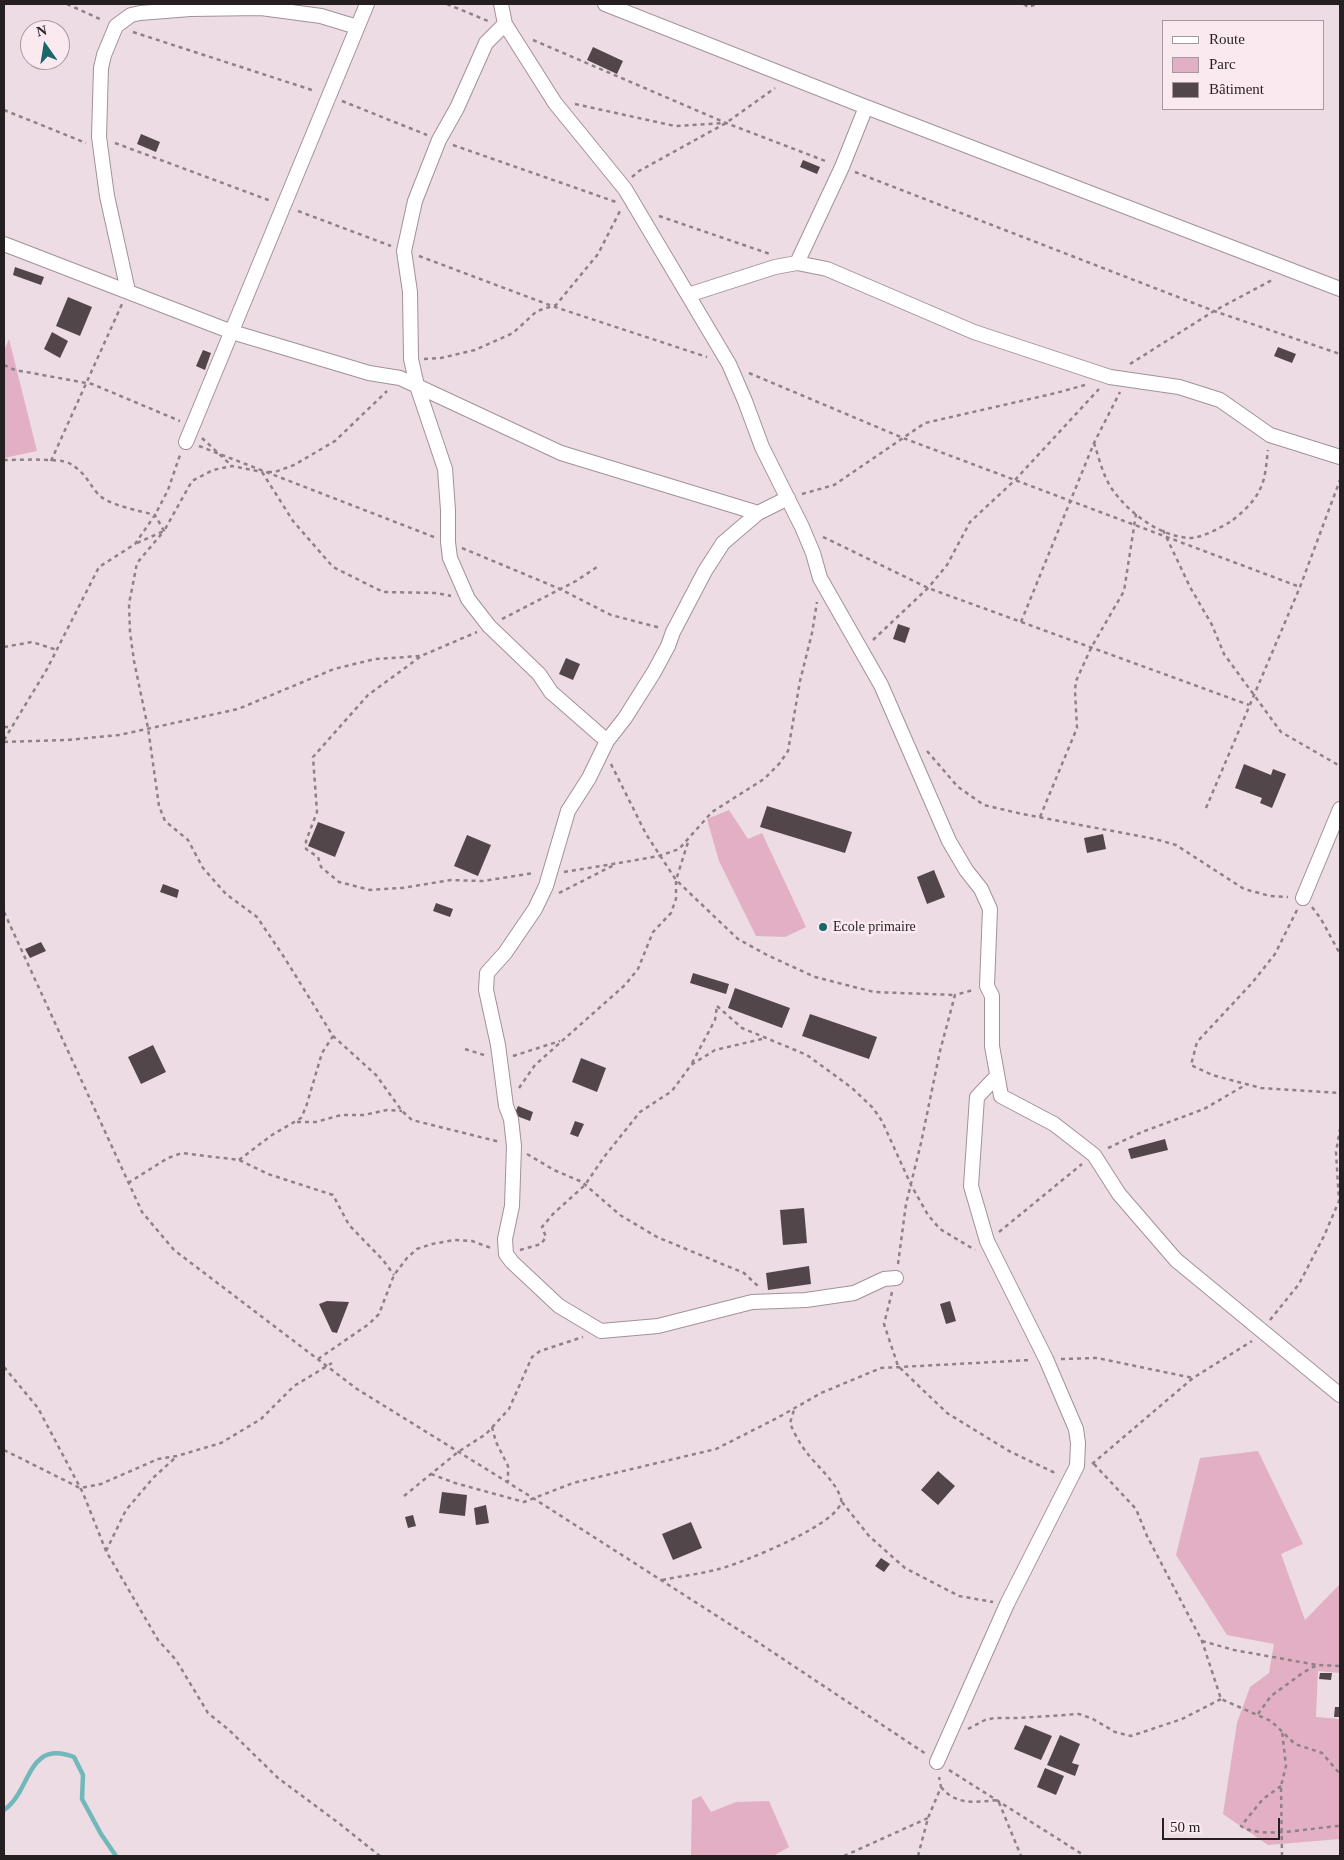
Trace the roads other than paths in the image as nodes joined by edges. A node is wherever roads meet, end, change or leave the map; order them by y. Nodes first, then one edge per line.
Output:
1 (367, 4) edge
2 (501, 4) edge
3 (604, 4) edge
4 (506, 24) junction
5 (356, 27) junction
6 (866, 106) junction
7 (4, 244) edge
8 (797, 263) junction
9 (1340, 289) edge
10 (128, 291) junction
11 (688, 295) junction
12 (232, 332) junction
13 (417, 386) junction
14 (188, 436) road end
15 (1340, 457) edge
16 (788, 498) junction
17 (758, 513) junction
18 (607, 741) junction
19 (1340, 809) edge
20 (1303, 898) road end
21 (997, 1076) junction
22 (896, 1278) road end
23 (1340, 1395) edge
24 (937, 1762) road end

1 - 5 street
2 - 4 street
3 - 6 street
4 - 11 street
4 - 13 street
5 - 10 street
5 - 12 street
6 - 8 street
6 - 9 street
7 - 10 street
8 - 11 street
8 - 15 street
10 - 12 street
11 - 16 street
12 - 13 street
12 - 14 street
13 - 17 street
13 - 18 street
16 - 17 street
16 - 21 street
17 - 18 street
18 - 22 street
19 - 20 street
21 - 23 street
21 - 24 street

